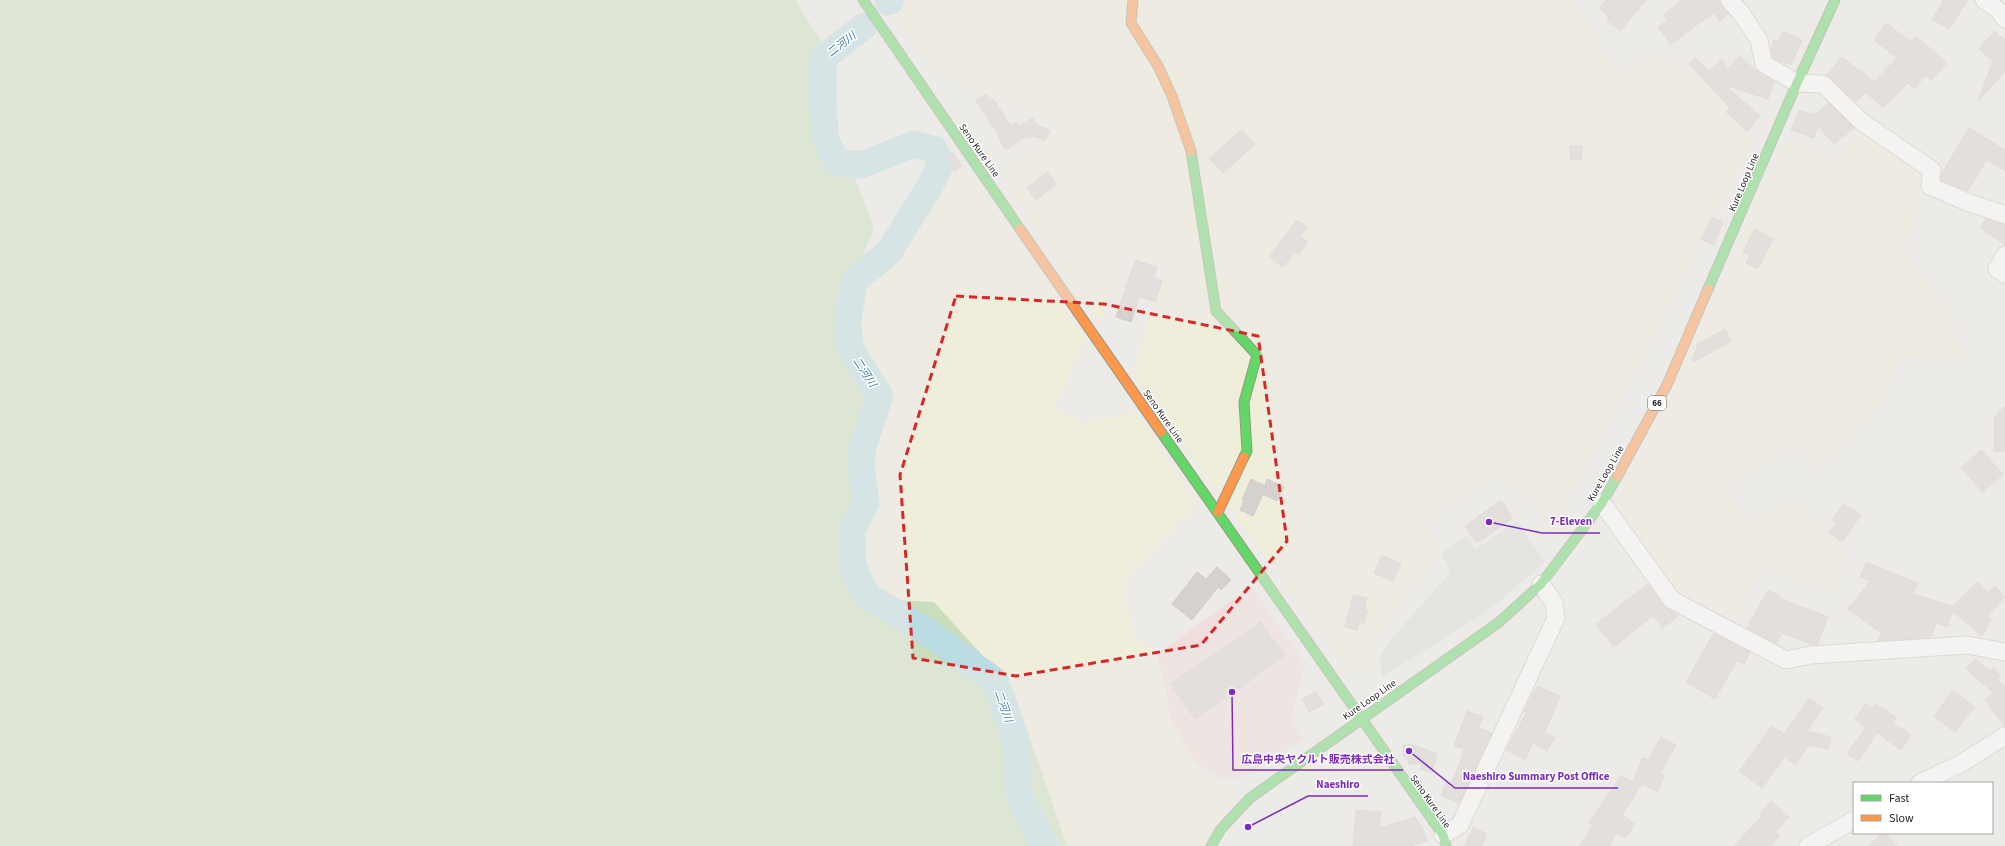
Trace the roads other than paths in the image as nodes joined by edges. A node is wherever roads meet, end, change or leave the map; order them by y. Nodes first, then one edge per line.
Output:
1 (863, 0) edge
2 (1133, 0) edge
3 (1729, 0) edge
4 (1835, 0) edge
5 (1984, 0) edge
6 (2005, 19) edge
7 (1797, 83) junction
8 (2005, 216) edge
9 (2005, 255) edge
10 (2005, 274) edge
11 (1602, 503) junction
12 (1218, 512) junction
13 (1541, 584) junction
14 (2005, 652) edge
15 (1360, 719) junction
16 (2005, 736) edge
17 (1922, 782) edge
18 (1853, 821) edge
19 (1444, 841) edge
20 (1211, 846) edge
21 (1808, 846) edge

1 - 12 main road, Seno Kure Line
2 - 12 main road
3 - 7 street
4 - 7 main road, Kure Loop Line / 66
5 - 6 street
7 - 8 street
7 - 11 main road, Kure Loop Line / 66
9 - 10 street
11 - 13 main road, Kure Loop Line / 66
11 - 14 street
12 - 15 main road, Seno Kure Line
13 - 15 main road, Kure Loop Line / 66
13 - 19 street
15 - 19 main road, Seno Kure Line
15 - 20 main road, Kure Loop Line / 66
16 - 17 street
18 - 21 street

